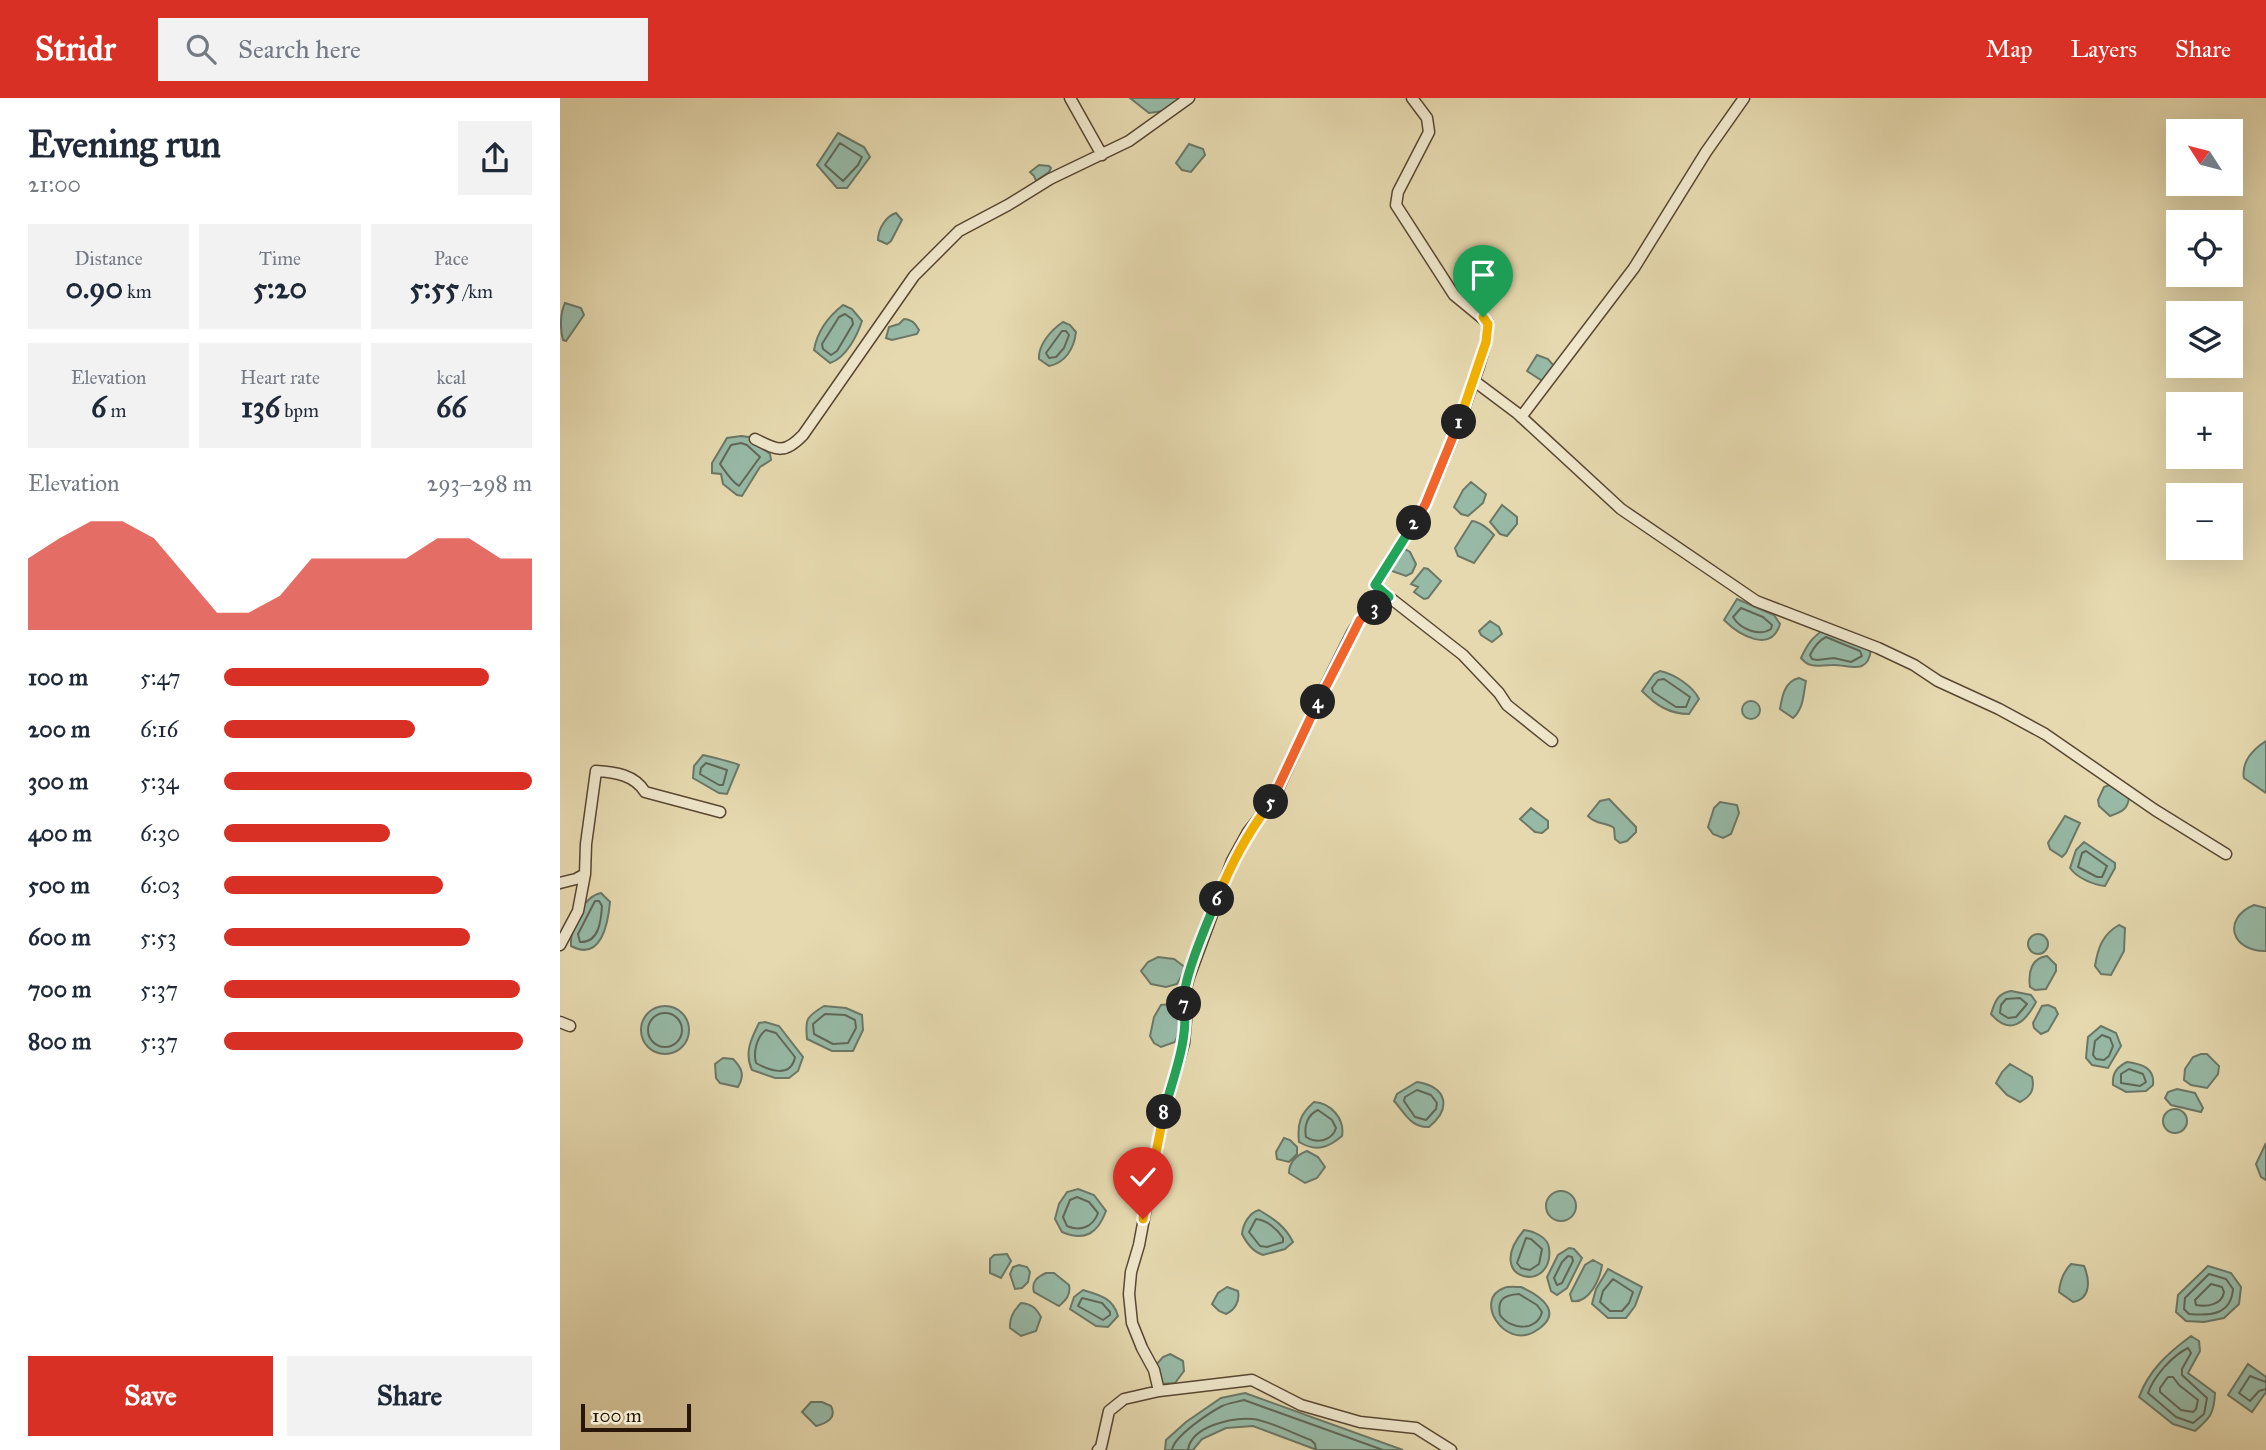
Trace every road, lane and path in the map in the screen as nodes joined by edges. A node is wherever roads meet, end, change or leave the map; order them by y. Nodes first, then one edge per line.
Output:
1 (1070, 98) edge
2 (1189, 98) edge
3 (1412, 98) edge
4 (1744, 98) edge
5 (1102, 155) junction
6 (1473, 380) junction
7 (1521, 417) junction
8 (755, 439) dead end
9 (1389, 597) junction
10 (1552, 741) dead end
11 (720, 812) dead end
12 (2226, 854) dead end
13 (585, 874) junction
14 (560, 883) edge
15 (560, 945) edge
16 (1159, 1391) junction
17 (1098, 1450) edge
18 (1451, 1450) edge

1 - 5 street
2 - 5 street
3 - 6 street
4 - 7 street
5 - 8 street
6 - 7 street
6 - 9 street
7 - 12 street
9 - 10 street
9 - 16 street
11 - 13 street
13 - 14 street
13 - 15 street
16 - 17 street
16 - 18 street

